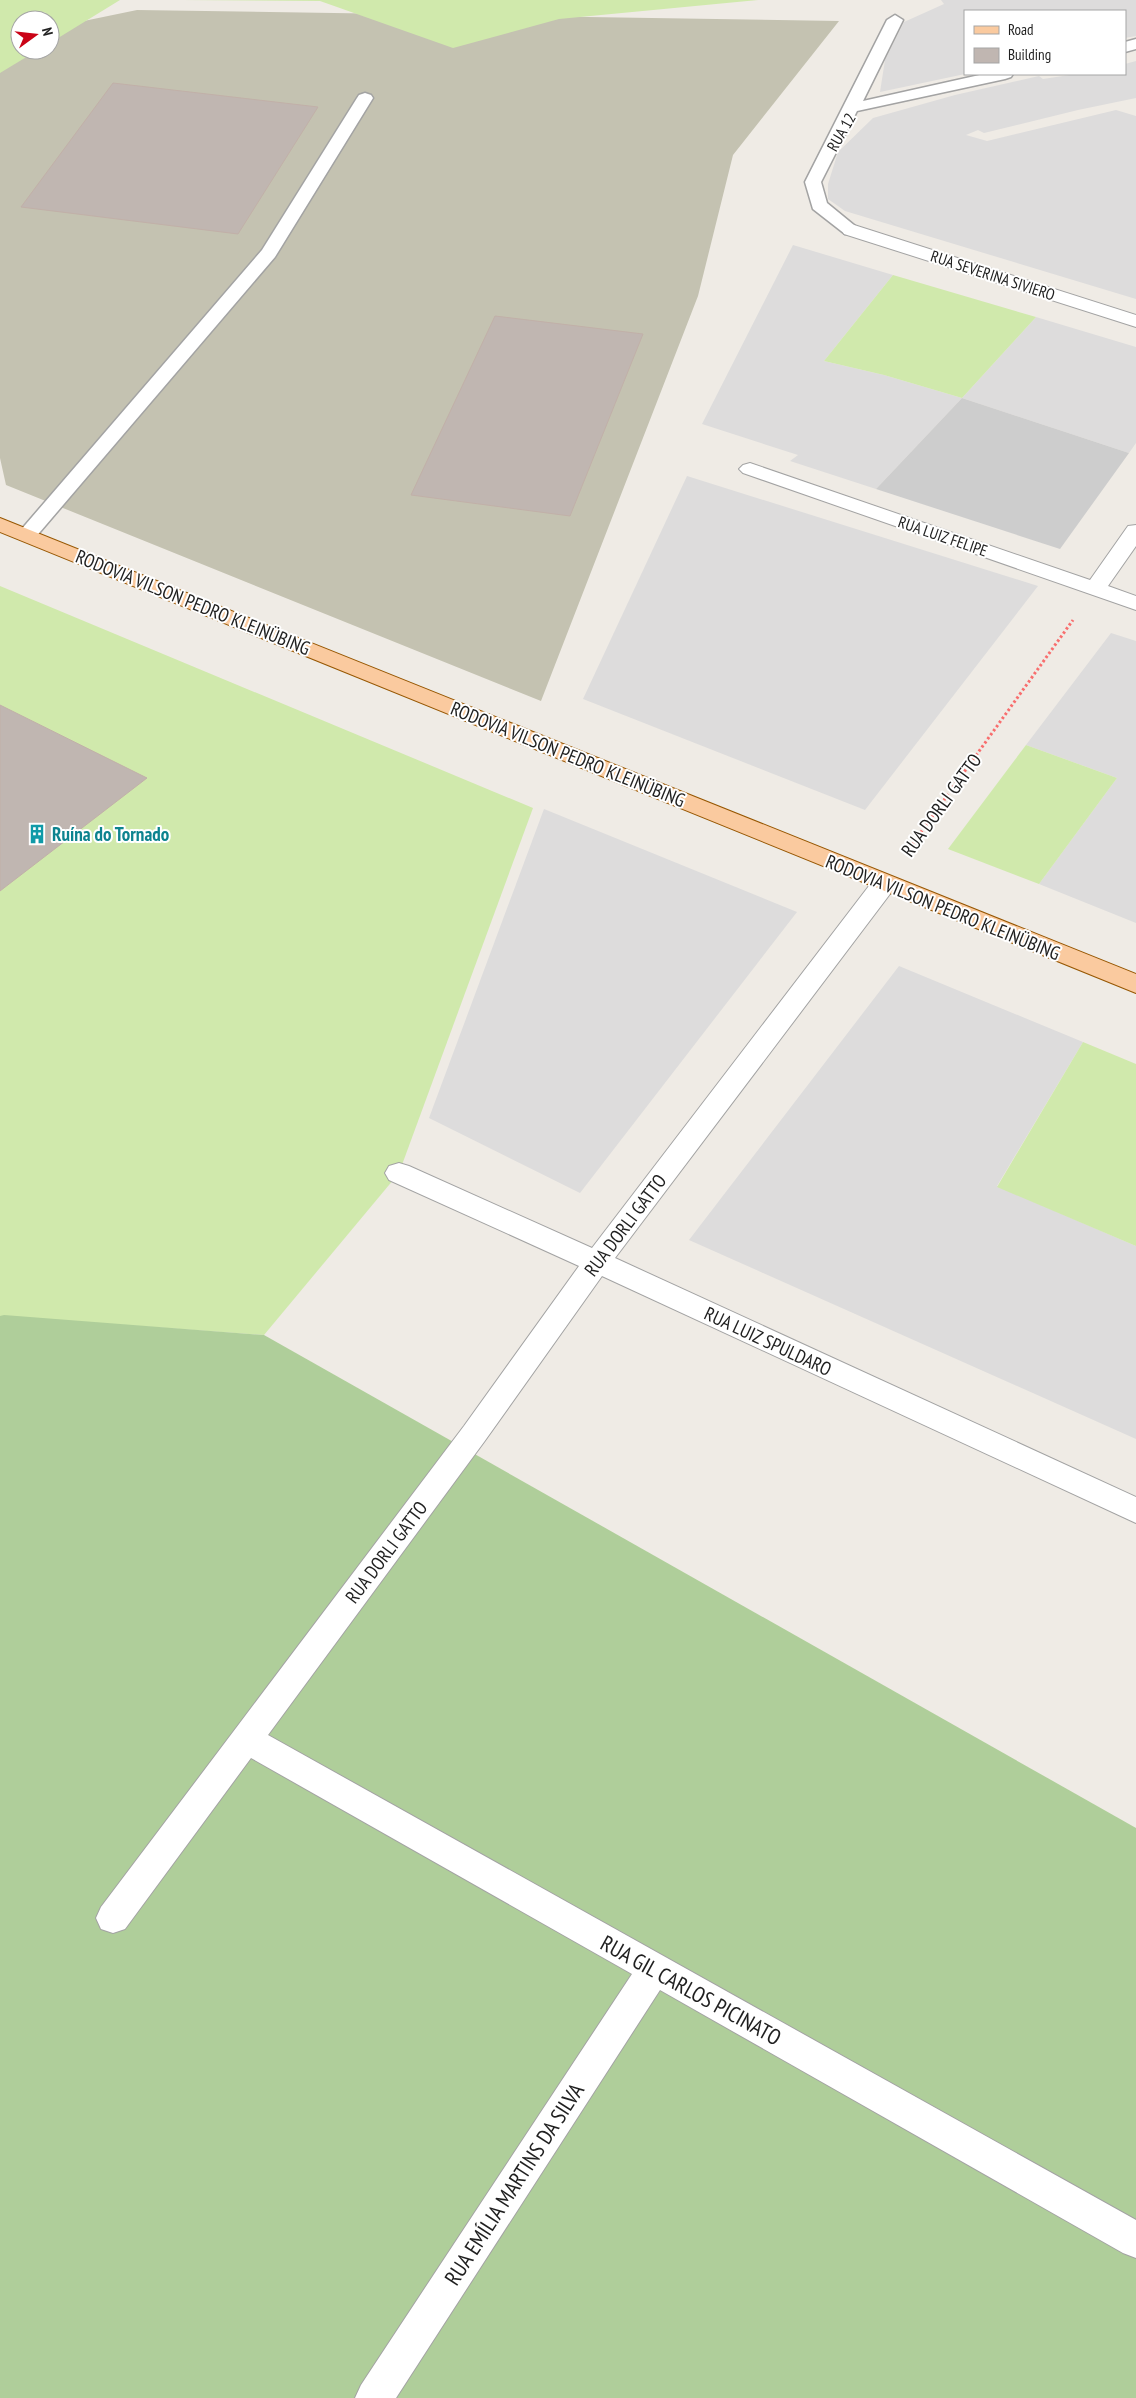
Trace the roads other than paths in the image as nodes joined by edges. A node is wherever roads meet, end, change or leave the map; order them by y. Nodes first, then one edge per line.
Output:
1 (895, 20) dead end
2 (1000, 75) edge
3 (365, 98) dead end
4 (852, 108) junction
5 (851, 230) joint
6 (1136, 321) edge
7 (750, 469) dead end
8 (0, 524) edge
9 (1136, 531) edge
10 (27, 535) junction
11 (1095, 589) junction
12 (1136, 603) edge
13 (884, 884) junction
14 (1136, 984) edge
15 (399, 1174) dead end
16 (597, 1262) junction
17 (1136, 1511) edge
18 (246, 1739) junction
19 (113, 1918) dead end
20 (654, 1970) junction
21 (1136, 2240) edge
22 (374, 2398) edge

1 - 4 lane
2 - 4 lane, RUA 12
3 - 10 lane
4 - 5 lane, RUA 12
5 - 6 street, RUA SEVERINA SIVIERO
7 - 11 street, RUA LUIZ FELIPE
8 - 10 main road, RODOVIA VILSON PEDRO KLEINÜBING
9 - 11 street
10 - 13 main road, RODOVIA VILSON PEDRO KLEINÜBING
11 - 12 street, RUA LUIZ FELIPE
13 - 14 main road, RODOVIA VILSON PEDRO KLEINÜBING
13 - 16 street, RUA DORLI GATTO
15 - 16 street, RUA LUIZ SPULDARO
16 - 17 street, RUA LUIZ SPULDARO
16 - 18 street, RUA DORLI GATTO
18 - 19 street, RUA DORLI GATTO
18 - 20 street, RUA GIL CARLOS PICINATO
20 - 21 street, RUA GIL CARLOS PICINATO
20 - 22 street, RUA EMÍLIA MARTINS DA SILVA

